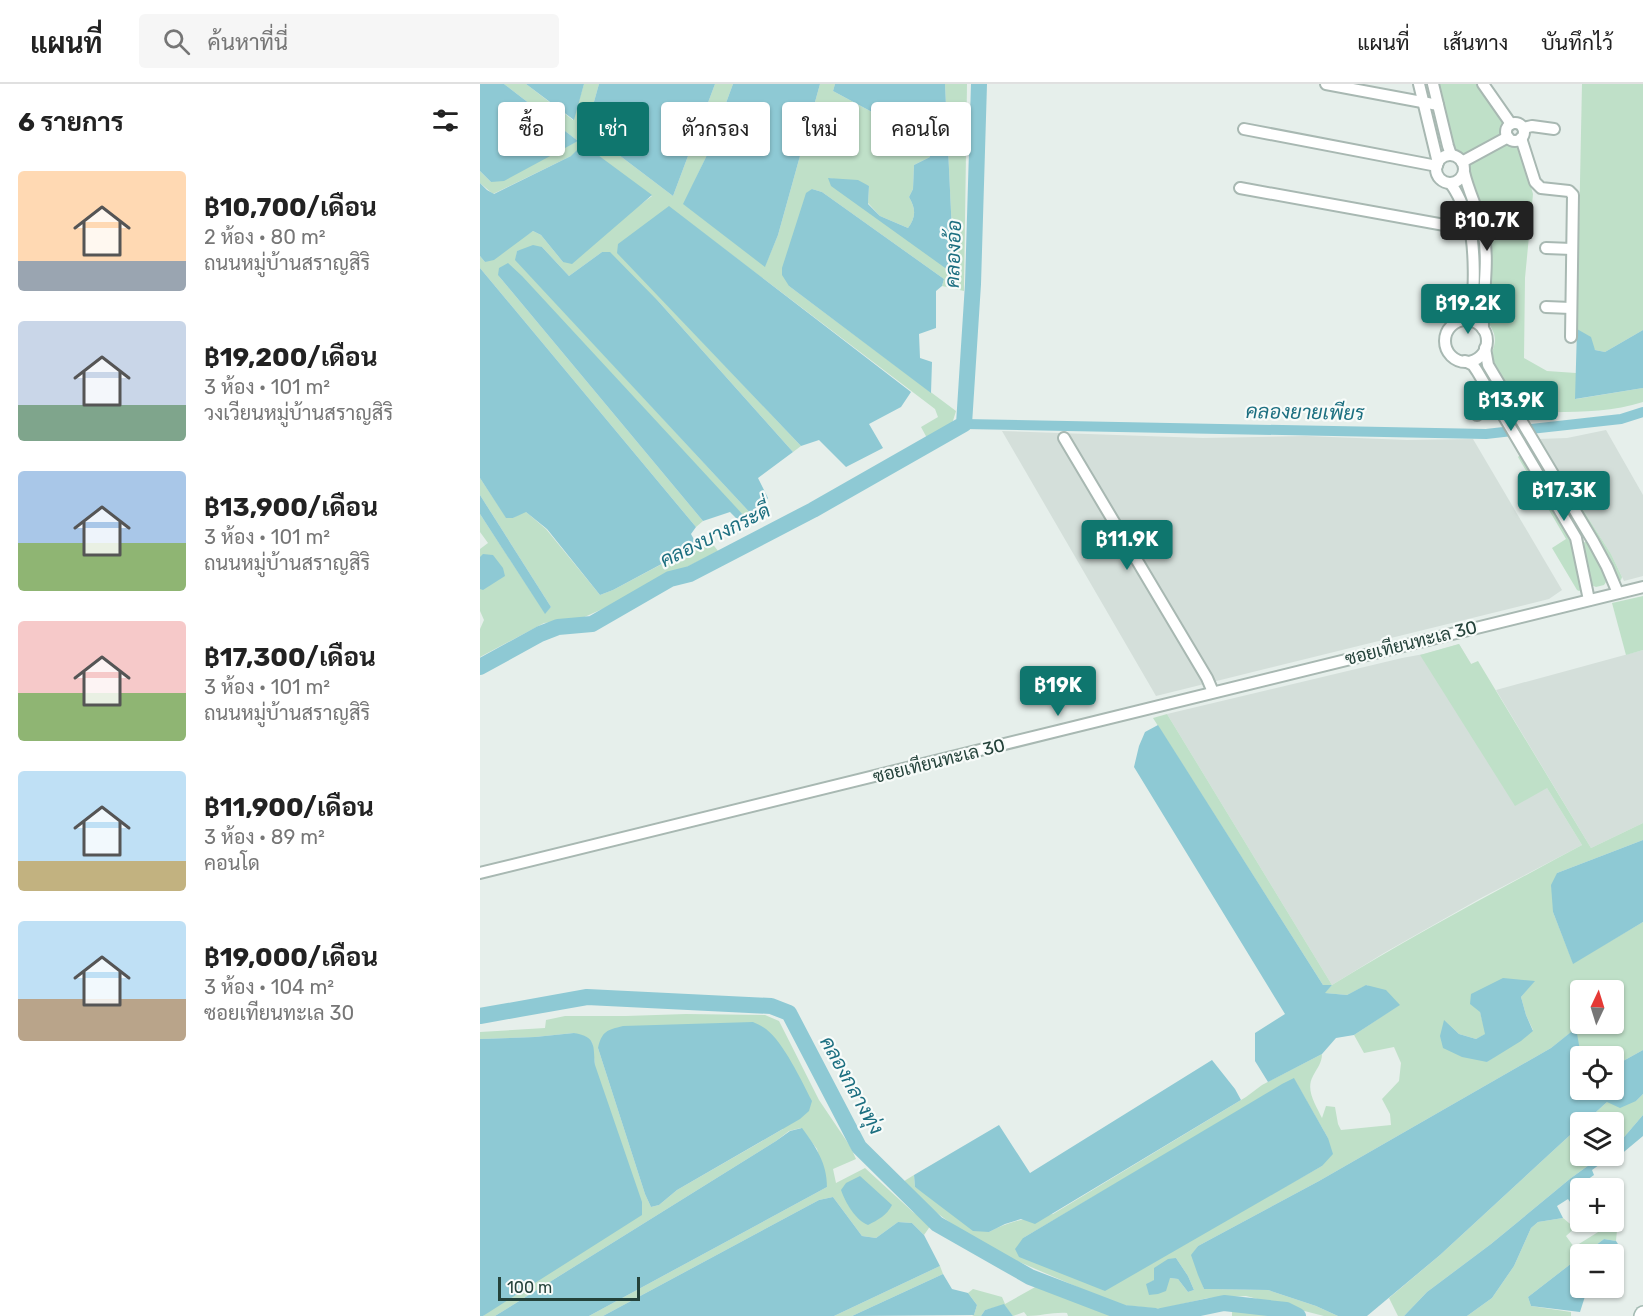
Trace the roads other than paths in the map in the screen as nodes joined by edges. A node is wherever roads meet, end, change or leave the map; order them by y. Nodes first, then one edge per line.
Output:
1 (1326, 84) edge
2 (1419, 84) edge
3 (1433, 84) edge
4 (1483, 84) edge
5 (1424, 102) junction
6 (1438, 105) junction
7 (1510, 124) junction
8 (1244, 129) dead end
9 (1554, 129) dead end
10 (1522, 133) junction
11 (1508, 137) junction
12 (1451, 155) junction
13 (1437, 164) junction
14 (1463, 167) junction
15 (1450, 183) junction
16 (1240, 188) dead end
17 (1470, 230) junction
18 (1483, 232) junction
19 (1546, 248) dead end
20 (1572, 249) junction
21 (1546, 307) dead end
22 (1571, 308) junction
23 (1461, 320) junction
24 (1483, 329) junction
25 (1570, 337) dead end
26 (1485, 348) junction
27 (1465, 361) junction
28 (1064, 438) dead end
29 (1554, 477) junction
30 (1543, 483) junction
31 (1590, 537) junction
32 (1578, 546) junction
33 (1643, 587) edge
34 (1618, 593) junction
35 (1589, 600) junction
36 (1213, 692) junction
37 (480, 873) edge

1 - 5 street
2 - 5 street
3 - 6 street
4 - 7 street
5 - 6 street
5 - 13 street
6 - 12 street
7 - 10 street
7 - 11 street
8 - 13 street
9 - 10 street
10 - 11 street
10 - 20 street
11 - 14 street
12 - 13 street
12 - 14 street
13 - 15 street
14 - 15 street
14 - 18 street
15 - 17 street
16 - 17 street
17 - 18 street
17 - 23 street
18 - 24 street
19 - 20 street
20 - 22 street
21 - 22 street
22 - 25 street
23 - 24 street
23 - 27 street
24 - 26 street
26 - 27 street
26 - 29 street
27 - 30 street
28 - 36 street
29 - 30 street
29 - 31 street
30 - 32 street
31 - 32 street
31 - 34 street
32 - 35 street
33 - 34 street, ซอยเทียนทะเล 30
34 - 35 street, ซอยเทียนทะเล 30
35 - 36 street, ซอยเทียนทะเล 30
36 - 37 street, ซอยเทียนทะเล 30

